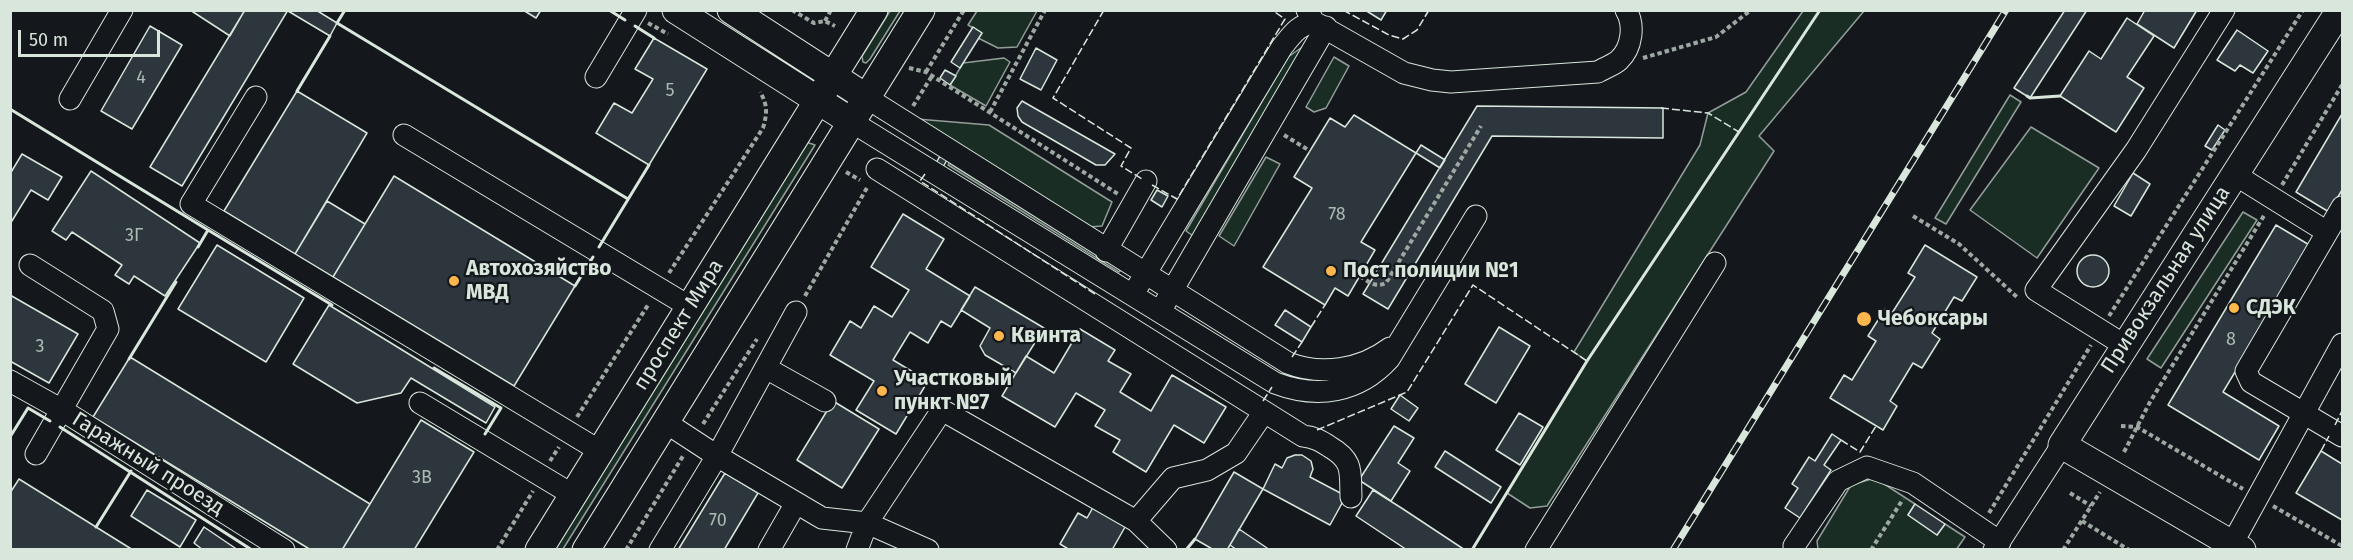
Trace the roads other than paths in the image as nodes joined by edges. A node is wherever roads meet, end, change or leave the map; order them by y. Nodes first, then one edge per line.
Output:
1 (122, 10) edge
2 (730, 10) edge
3 (874, 10) edge
4 (921, 10) edge
5 (1626, 10) edge
6 (2224, 10) edge
7 (2340, 10) edge
8 (635, 13) edge
9 (1316, 20) edge
10 (674, 23) edge
11 (834, 75) junction
12 (596, 77) dead end
13 (256, 97) dead end
14 (867, 98) junction
15 (70, 99) dead end
16 (818, 100) junction
17 (852, 122) junction
18 (404, 135) dead end
19 (2234, 174) junction
20 (873, 177) road end
21 (1146, 181) dead end
22 (2343, 207) edge
23 (1476, 216) dead end
24 (2327, 232) junction
25 (1106, 250) junction
26 (1715, 263) dead end
27 (30, 265) dead end
28 (1144, 275) junction
29 (1172, 292) junction
30 (1133, 294) junction
31 (690, 307) junction
32 (1160, 311) junction
33 (796, 312) dead end
34 (1400, 341) junction
35 (2343, 344) edge
36 (2124, 345) junction
37 (766, 368) junction
38 (10, 381) edge
39 (825, 401) dead end
40 (420, 403) dead end
41 (62, 410) junction
42 (1264, 412) junction
43 (2304, 412) junction
44 (665, 422) junction
45 (2343, 436) edge
46 (2062, 445) junction
47 (600, 451) junction
48 (36, 454) dead end
49 (717, 456) junction
50 (573, 495) junction
51 (1351, 497) dead end
52 (796, 503) junction
53 (1136, 521) junction
54 (867, 523) junction
55 (2225, 545) edge
56 (1997, 546) edge
57 (284, 549) edge
58 (539, 549) edge
59 (586, 549) edge
60 (660, 549) edge
61 (769, 549) edge
62 (857, 549) edge
63 (928, 549) edge
64 (1166, 549) edge
65 (1536, 549) edge
66 (1795, 549) edge

1 - 15 street
2 - 11 main road
3 - 11 main road
4 - 14 main road
5 - 9 street
6 - 36 street
7 - 19 main road, Привокзальная улица
8 - 12 street
9 - 28 street
9 - 29 street
10 - 16 main road
11 - 14 main road
11 - 16 main road, проспект Мира
13 - 47 street
14 - 17 main road, проспект Мира
14 - 25 street
16 - 17 main road
16 - 31 main road, проспект Мира
17 - 30 street
17 - 44 main road, проспект Мира
18 - 31 street
19 - 24 street
19 - 36 main road, Привокзальная улица
20 - 42 street
21 - 25 street
22 - 24 street
23 - 34 street
24 - 43 street
25 - 28 street
26 - 65 street
27 - 41 street
28 - 29 street
28 - 30 street
29 - 32 street
29 - 34 street
30 - 32 street
31 - 47 main road, проспект Мира
32 - 34 street
33 - 37 street
35 - 43 street
36 - 46 main road, Привокзальная улица
37 - 39 street
37 - 49 street
38 - 41 street, Гаражный проезд
40 - 50 street
41 - 48 street
41 - 57 street, Гаражный проезд
42 - 51 street
42 - 53 street
43 - 45 street
43 - 55 street
44 - 49 street
44 - 59 main road, проспект Мира
46 - 55 main road
46 - 56 street, Привокзальная улица
47 - 50 main road, проспект Мира
49 - 52 street
49 - 60 street
50 - 58 main road, проспект Мира
52 - 54 street
52 - 61 street
53 - 54 street
53 - 64 street
54 - 62 street
54 - 63 street
56 - 66 street

